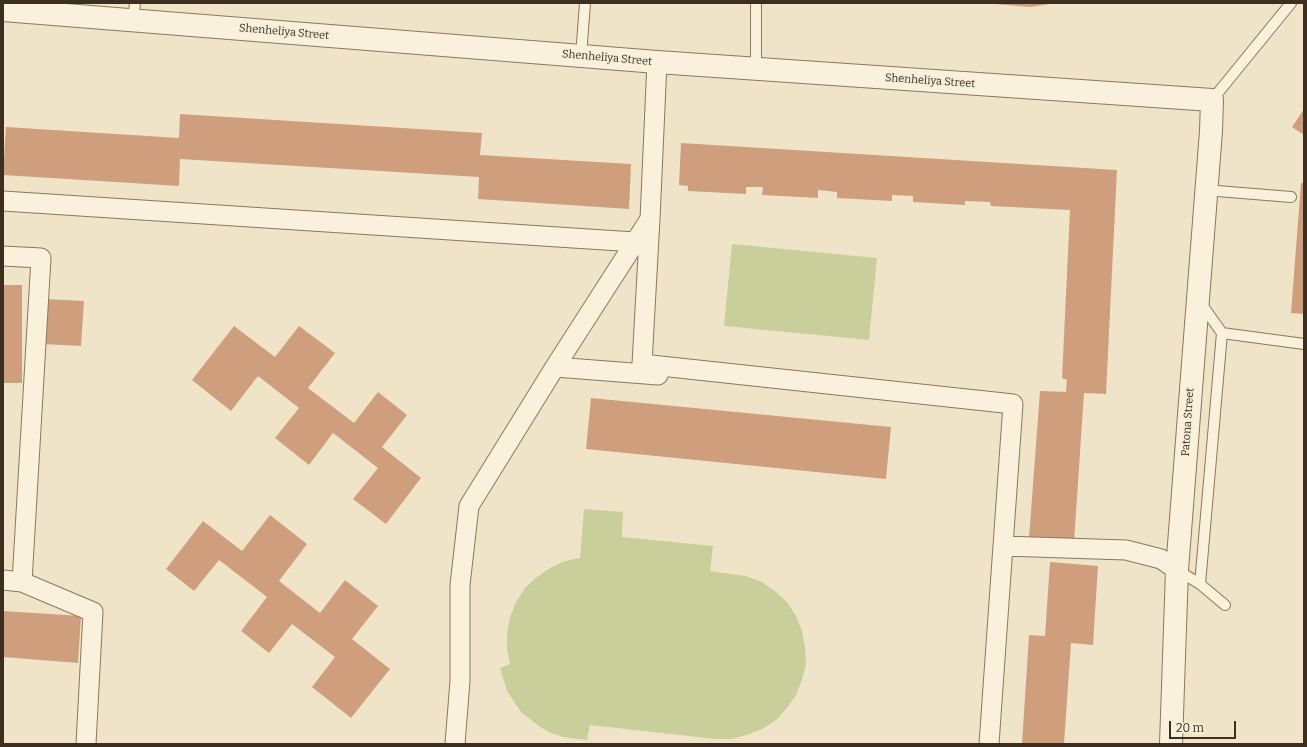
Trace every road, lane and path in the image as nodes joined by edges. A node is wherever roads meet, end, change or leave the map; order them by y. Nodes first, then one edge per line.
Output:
1 (585, 3) edge
2 (756, 3) edge
3 (1291, 3) edge
4 (3, 10) edge
5 (134, 11) edge
6 (581, 56) junction
7 (657, 62) junction
8 (756, 68) junction
9 (1212, 100) junction
10 (1205, 190) junction
11 (1291, 197) dead end
12 (3, 201) edge
13 (650, 219) junction
14 (635, 242) junction
15 (3, 256) edge
16 (1197, 299) junction
17 (1222, 333) junction
18 (1304, 344) edge
19 (555, 367) junction
20 (1013, 404) junction
21 (1003, 546) junction
22 (1177, 570) junction
23 (3, 580) edge
24 (22, 582) junction
25 (1200, 584) junction
26 (1225, 605) dead end
27 (86, 744) edge
28 (455, 744) edge
29 (989, 744) edge
30 (1171, 744) edge

1 - 6 lane
2 - 8 lane
3 - 9 lane
4 - 5 street, Shenheliya Street
5 - 6 street, Shenheliya Street
6 - 7 street, Shenheliya Street
7 - 8 street, Shenheliya Street
7 - 13 street
8 - 9 street, Shenheliya Street
9 - 10 street, Patona Street
10 - 11 lane
10 - 16 street, Patona Street
12 - 14 street
13 - 14 street
13 - 20 street
14 - 19 street
15 - 24 street
16 - 17 lane
16 - 22 street, Patona Street
17 - 18 lane
17 - 25 lane
19 - 20 street
19 - 28 street
20 - 21 street
21 - 22 street
21 - 29 street
22 - 25 lane
22 - 30 street, Patona Street
23 - 24 street
24 - 27 street
25 - 26 lane

